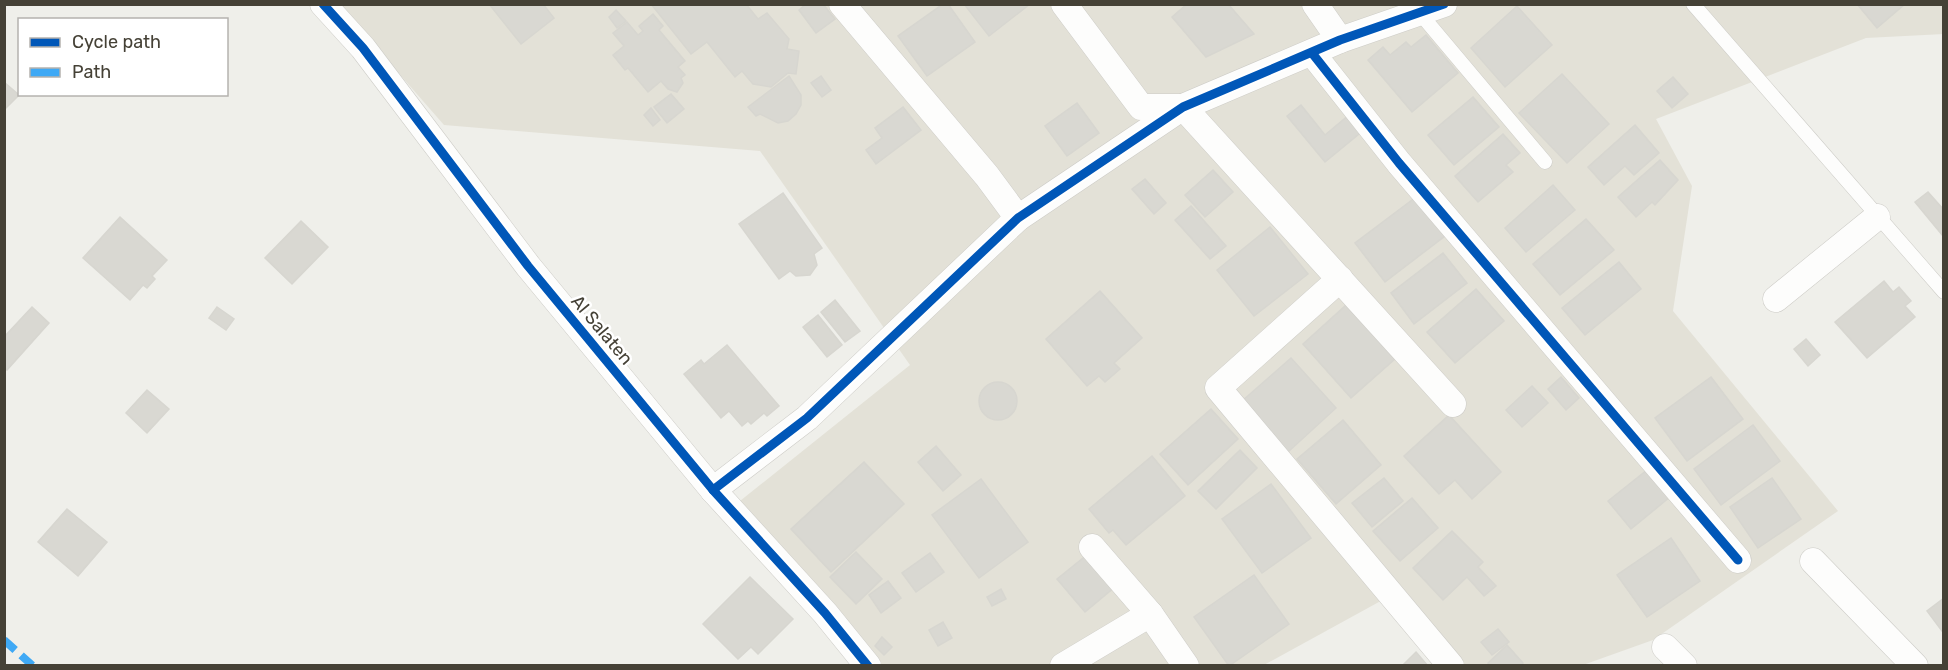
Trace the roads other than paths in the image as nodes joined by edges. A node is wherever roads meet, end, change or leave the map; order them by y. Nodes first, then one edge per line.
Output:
1 (323, 4) edge
2 (842, 4) edge
3 (1064, 4) edge
4 (1316, 4) edge
5 (1444, 4) edge
6 (1693, 4) edge
7 (1418, 11) junction
8 (1340, 40) junction
9 (1312, 53) junction
10 (1182, 107) junction
11 (1545, 162) dead end
12 (1877, 217) junction
13 (1018, 218) junction
14 (1340, 279) junction
15 (1944, 292) edge
16 (1776, 298) dead end
17 (1453, 404) dead end
18 (713, 490) junction
19 (1092, 547) dead end
20 (1738, 560) dead end
21 (1813, 561) dead end
22 (1150, 614) junction
23 (1665, 647) dead end
24 (868, 666) edge
25 (1064, 666) edge
26 (1186, 666) edge
27 (1451, 666) edge
28 (1684, 666) edge
29 (1915, 666) edge

1 - 18 street, Al Salaten
2 - 13 street
3 - 10 street
4 - 8 street
5 - 7 street
6 - 12 lane
7 - 8 street
7 - 11 lane
8 - 9 street
9 - 10 street
9 - 20 street
10 - 13 street
10 - 14 street
12 - 15 lane
12 - 16 street
13 - 18 street
14 - 17 street
14 - 27 street
18 - 24 street, Al Salaten
19 - 22 street
21 - 29 street
22 - 25 street
22 - 26 street
23 - 28 street

